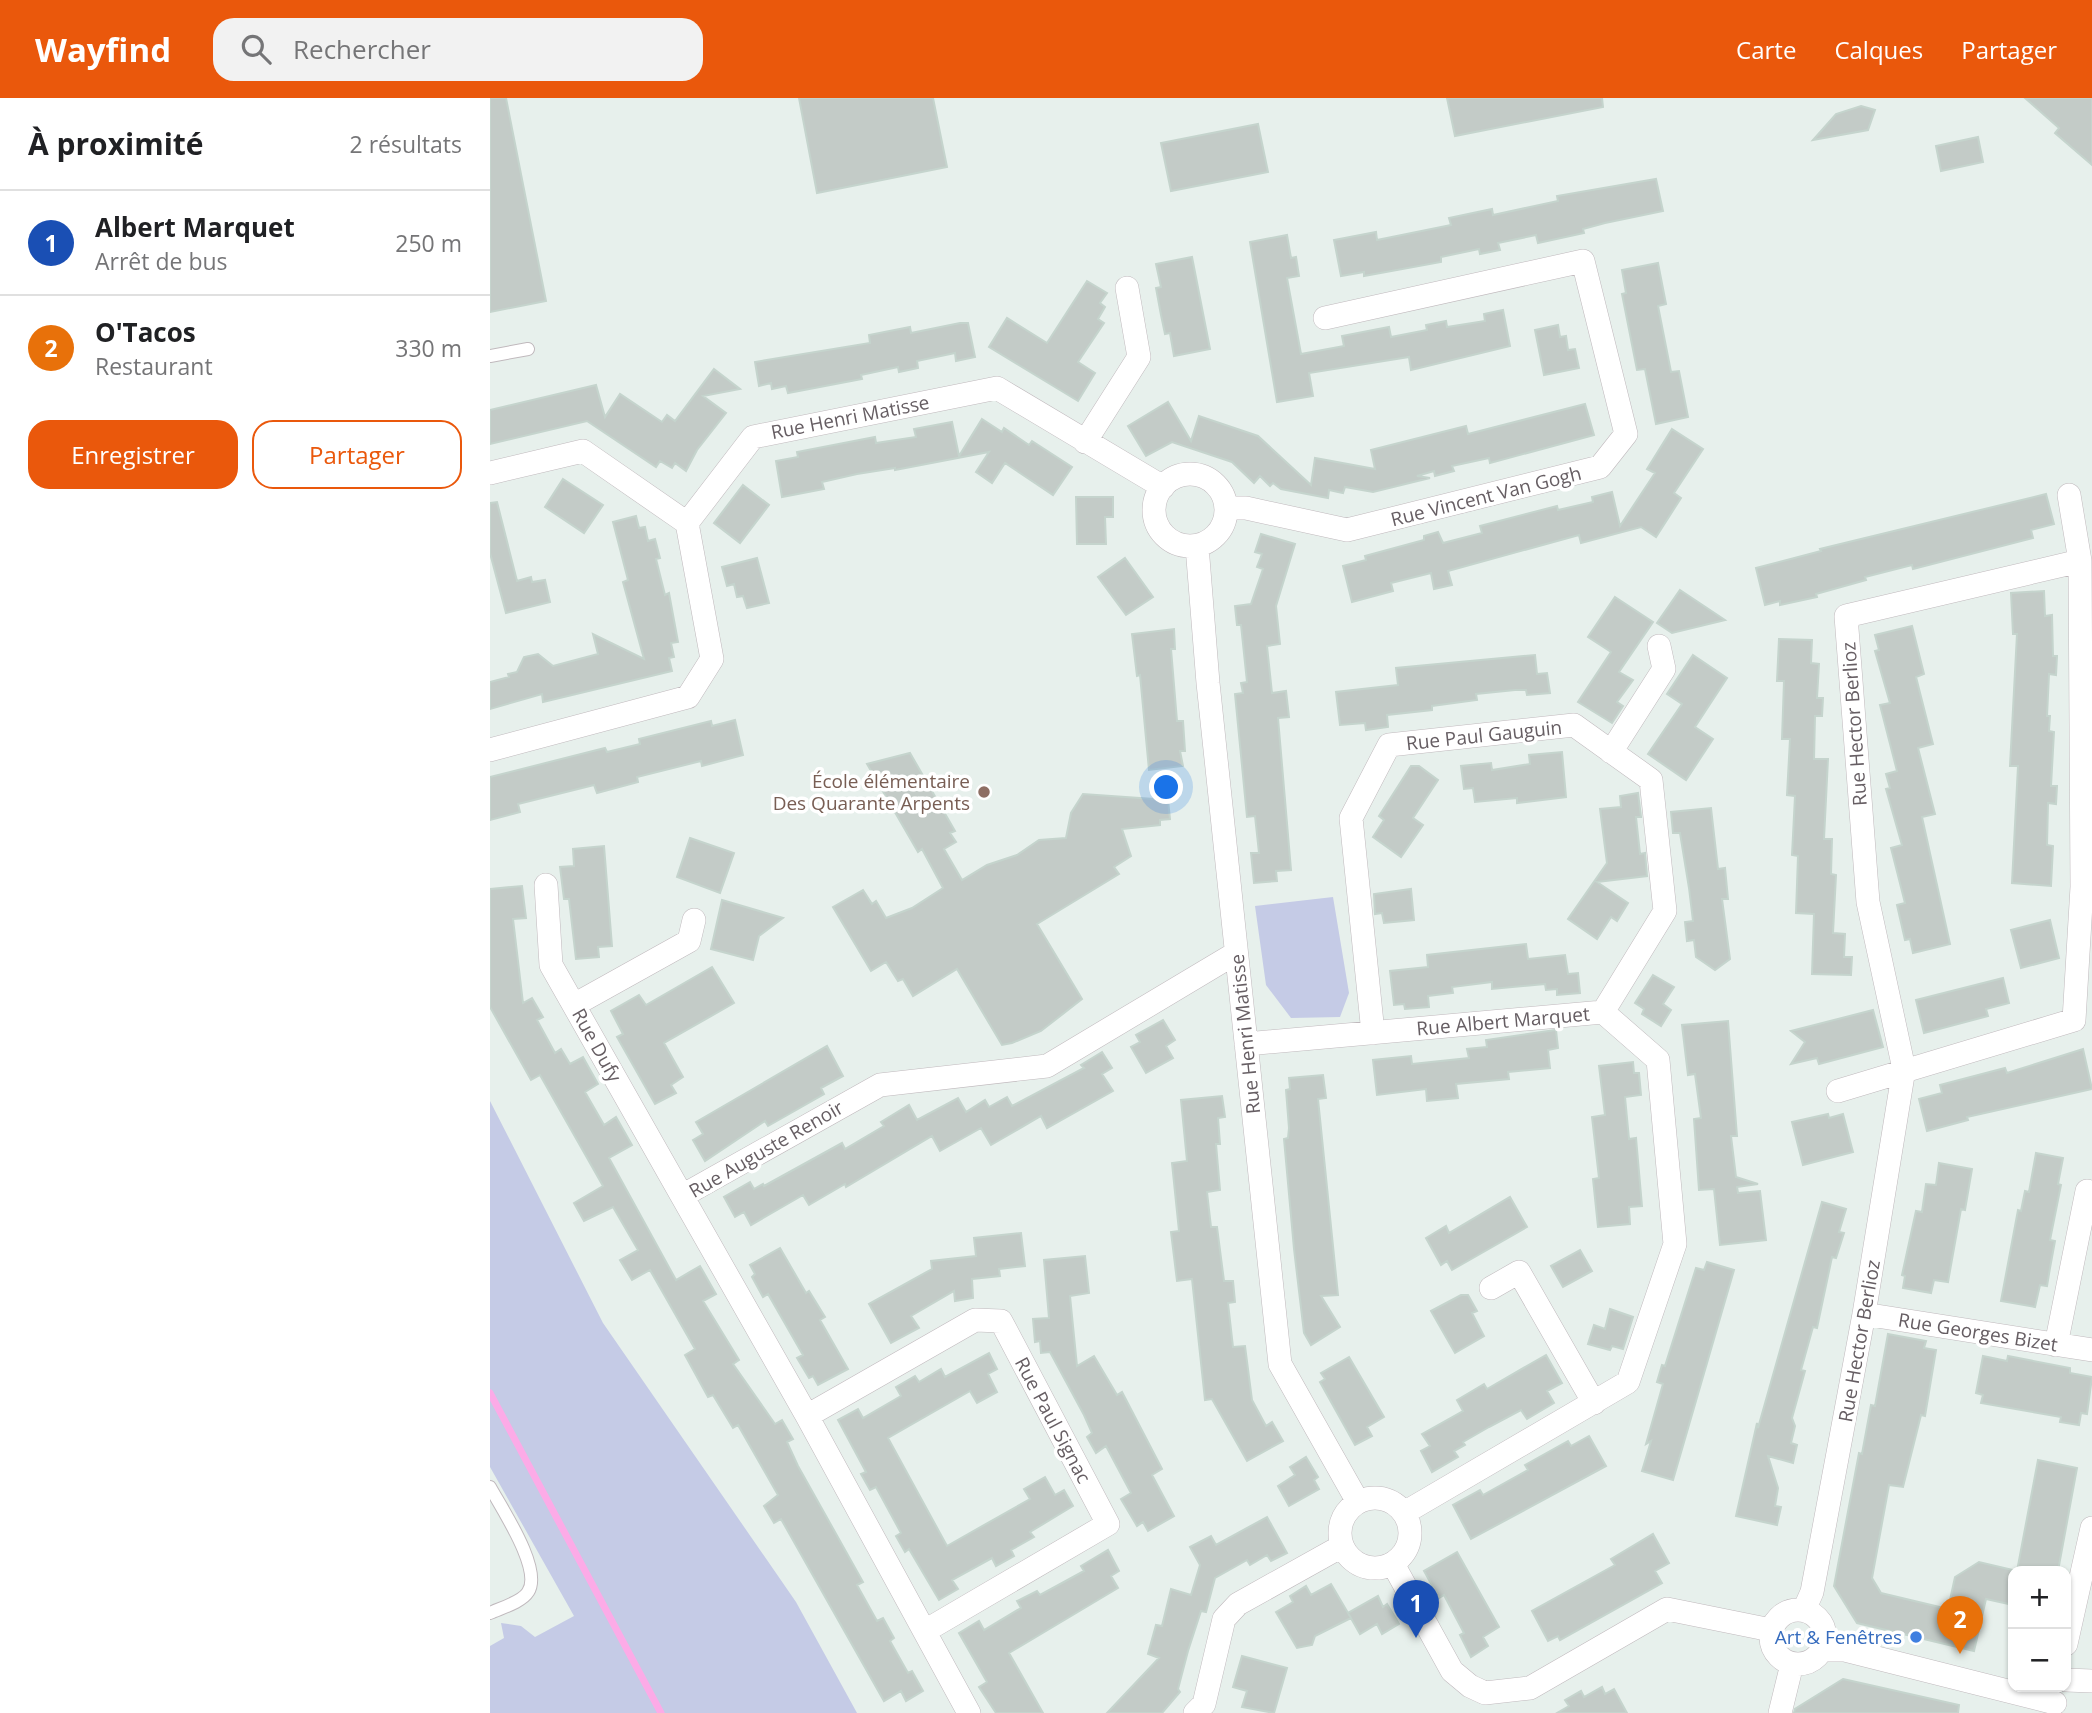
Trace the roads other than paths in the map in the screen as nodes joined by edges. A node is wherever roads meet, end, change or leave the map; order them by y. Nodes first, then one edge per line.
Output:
1 (1128, 288) dead end
2 (1325, 318) dead end
3 (528, 349) dead end
4 (490, 356) edge
5 (1085, 442) junction
6 (490, 473) edge
7 (1163, 487) junction
8 (2069, 495) dead end
9 (1226, 508) junction
10 (687, 523) junction
11 (1197, 546) junction
12 (2080, 561) junction
13 (1659, 646) dead end
14 (490, 750) edge
15 (1611, 752) junction
16 (545, 885) dead end
17 (694, 920) dead end
18 (1236, 953) junction
19 (574, 1005) junction
20 (1603, 1012) junction
21 (1373, 1033) junction
22 (1246, 1044) junction
23 (1904, 1069) junction
24 (1838, 1091) dead end
25 (2087, 1191) dead end
26 (682, 1196) junction
27 (1491, 1288) dead end
28 (1864, 1314) junction
29 (2056, 1345) junction
30 (2092, 1350) edge
31 (1594, 1403) junction
32 (807, 1416) junction
33 (490, 1487) edge
34 (1358, 1502) junction
35 (1404, 1513) junction
36 (2092, 1528) edge
37 (1342, 1546) junction
38 (1394, 1564) junction
39 (1804, 1610) junction
40 (490, 1613) edge
41 (2069, 1629) edge
42 (1771, 1630) junction
43 (925, 1631) junction
44 (1823, 1650) junction
45 (1792, 1664) junction
46 (2071, 1680) edge
47 (2092, 1681) edge
48 (2055, 1701) edge
49 (1483, 1703) edge
50 (969, 1713) edge
51 (1195, 1713) edge
52 (1780, 1713) edge

1 - 5 street
2 - 9 street, Rue Vincent Van Gogh
3 - 4 lane
5 - 7 street, Rue Henri Matisse
5 - 10 street, Rue Henri Matisse
6 - 10 street
7 - 9 street
7 - 11 street
8 - 12 street
9 - 11 street
10 - 14 street
11 - 18 street, Rue Henri Matisse
12 - 23 street
12 - 23 street, Rue Hector Berlioz
13 - 15 street
15 - 20 street, Rue Paul Gauguin
15 - 21 street, Rue Paul Gauguin
16 - 19 street, Rue Dufy
17 - 19 street
18 - 22 street, Rue Henri Matisse
18 - 26 street, Rue Auguste Renoir
19 - 26 street, Rue Dufy
20 - 21 street, Rue Albert Marquet
20 - 31 street, Rue Albert Marquet
21 - 22 street, Rue Albert Marquet
22 - 34 street, Rue Henri Matisse
23 - 24 street
23 - 28 street, Rue Hector Berlioz
25 - 29 street
26 - 32 street, Rue Auguste Renoir
27 - 31 street
28 - 29 street, Rue Georges Bizet
28 - 39 street, Rue Hector Berlioz
29 - 30 street, Rue Georges Bizet
31 - 35 street, Rue Albert Marquet
32 - 43 street, Rue Auguste Renoir
32 - 43 street, Rue Paul Signac
33 - 40 lane
34 - 35 street
34 - 37 street
35 - 38 street
36 - 41 street
37 - 38 street
37 - 51 street
38 - 49 street
39 - 42 street
39 - 44 street
42 - 45 street
42 - 49 street
43 - 50 street, Rue Auguste Renoir
44 - 45 street
44 - 48 street
45 - 52 street
46 - 47 street

